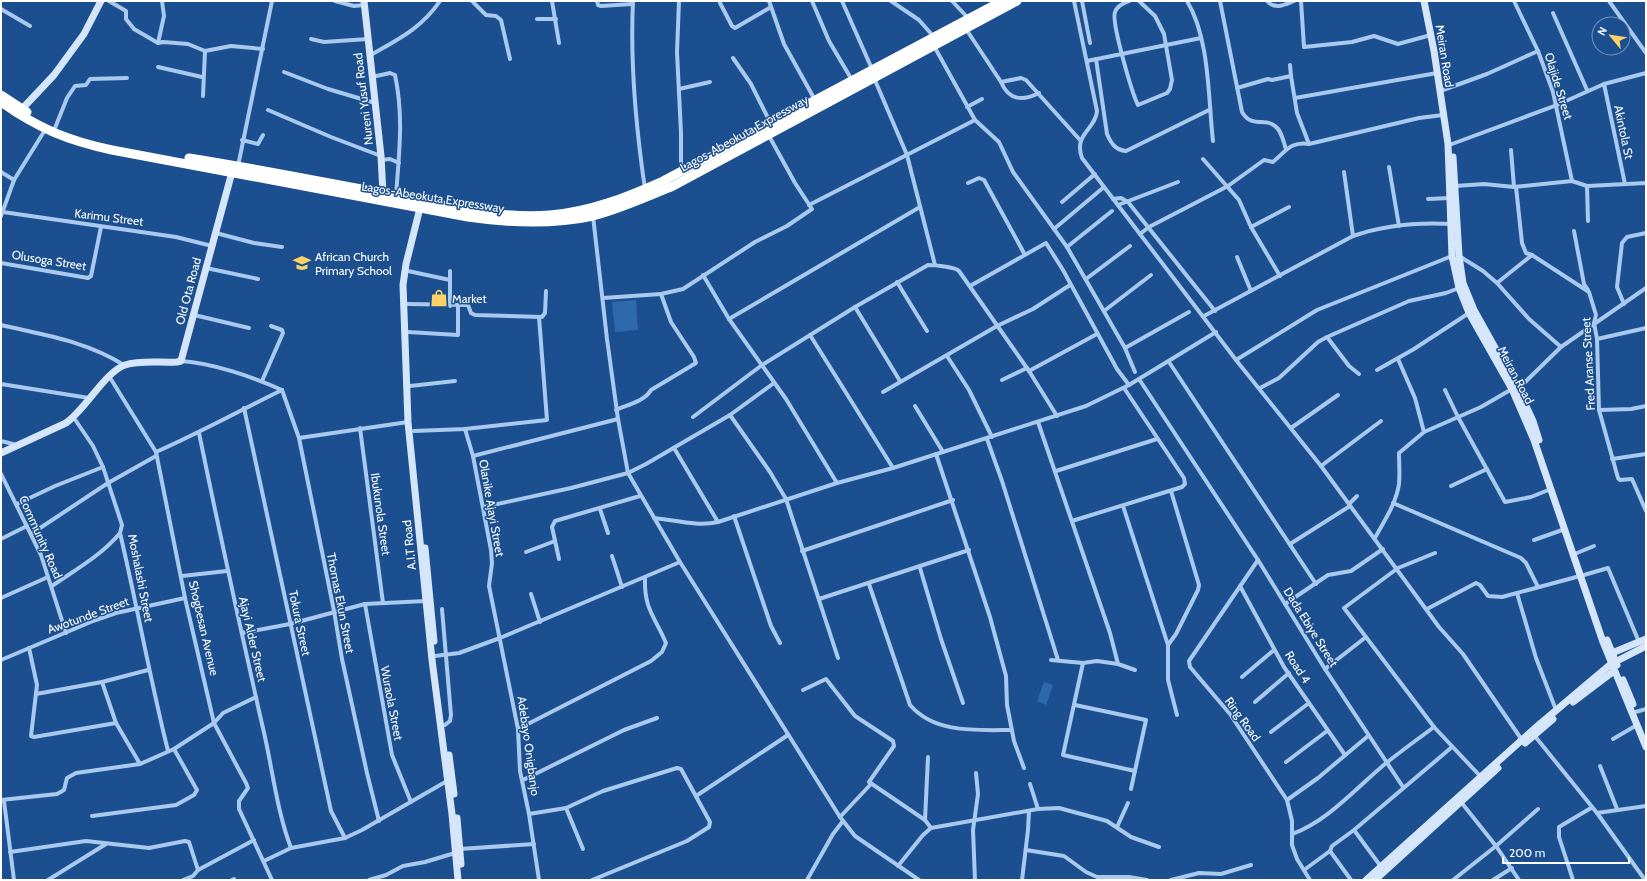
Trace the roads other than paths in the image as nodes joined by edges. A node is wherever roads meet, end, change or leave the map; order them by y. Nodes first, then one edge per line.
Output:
1 (101, 1) edge
2 (109, 1) edge
3 (162, 1) edge
4 (272, 1) edge
5 (335, 1) edge
6 (440, 1) edge
7 (472, 1) edge
8 (552, 1) edge
9 (597, 1) edge
10 (679, 1) edge
11 (769, 1) edge
12 (812, 1) edge
13 (842, 1) edge
14 (891, 1) edge
15 (952, 1) edge
16 (1002, 1) edge
17 (1017, 1) edge
18 (1074, 1) edge
19 (1082, 1) edge
20 (1129, 1) edge
21 (1139, 1) edge
22 (1187, 1) edge
23 (1220, 1) edge
24 (1267, 1) edge
25 (1294, 1) edge
26 (1301, 1) edge
27 (1424, 1) edge
28 (1429, 1) edge
29 (1514, 1) edge
30 (1609, 1) edge
31 (364, 3) edge
32 (633, 3) edge
33 (720, 3) dead end
34 (771, 7) junction
35 (1, 9) edge
36 (1553, 13) dead end
37 (537, 19) dead end
38 (556, 19) junction
39 (970, 19) junction
40 (30, 26) dead end
41 (966, 29) junction
42 (1431, 35) junction
43 (1200, 38) junction
44 (311, 39) dead end
45 (368, 39) junction
46 (559, 42) dead end
47 (934, 42) junction
48 (158, 43) junction
49 (1090, 43) dead end
50 (1165, 44) junction
51 (263, 49) junction
52 (204, 51) junction
53 (1538, 51) junction
54 (1646, 53) edge
55 (1121, 54) junction
56 (369, 56) junction
57 (733, 58) dead end
58 (510, 59) dead end
59 (1096, 59) junction
60 (1087, 61) junction
61 (1290, 65) dead end
62 (158, 67) dead end
63 (284, 72) dead end
64 (873, 73) junction
65 (1437, 73) junction
66 (1646, 73) edge
67 (1291, 76) junction
68 (202, 77) junction
69 (372, 77) junction
70 (127, 78) dead end
71 (852, 80) junction
72 (710, 82) dead end
73 (1001, 82) junction
74 (1604, 84) junction
75 (1236, 88) junction
76 (679, 89) junction
77 (1443, 90) junction
78 (1587, 90) junction
79 (1039, 93) junction
80 (1, 95) edge
81 (203, 96) dead end
82 (1294, 98) junction
83 (982, 99) dead end
84 (815, 100) junction
85 (1, 102) edge
86 (375, 103) junction
87 (1557, 105) junction
88 (968, 107) junction
89 (22, 109) junction
90 (268, 110) dead end
91 (1209, 110) junction
92 (1443, 115) junction
93 (975, 120) junction
94 (771, 124) junction
95 (55, 128) junction
96 (45, 130) junction
97 (768, 134) junction
98 (263, 135) dead end
99 (242, 140) junction
100 (1080, 140) junction
101 (1213, 142) dead end
102 (1310, 144) junction
103 (1452, 144) junction
104 (1286, 149) junction
105 (1511, 150) dead end
106 (907, 155) junction
107 (381, 158) junction
108 (1203, 159) dead end
109 (399, 163) junction
110 (1389, 167) dead end
111 (235, 169) junction
112 (1, 172) edge
113 (680, 172) junction
114 (1344, 172) dead end
115 (1095, 174) junction
116 (14, 180) junction
117 (1572, 181) junction
118 (1178, 182) dead end
119 (968, 183) dead end
120 (1646, 183) edge
121 (1625, 184) junction
122 (1228, 186) junction
123 (1455, 186) junction
124 (1587, 186) junction
125 (1104, 187) junction
126 (1515, 187) junction
127 (645, 190) junction
128 (383, 194) junction
129 (396, 196) junction
130 (1451, 198) junction
131 (1113, 199) junction
132 (1428, 200) dead end
133 (1062, 202) dead end
134 (1128, 202) junction
135 (809, 205) junction
136 (1118, 205) junction
137 (920, 207) junction
138 (1290, 207) dead end
139 (422, 208) junction
140 (1112, 211) dead end
141 (2, 214) edge
142 (592, 216) junction
143 (1588, 221) dead end
144 (1454, 224) junction
145 (1399, 226) junction
146 (101, 227) junction
147 (1149, 227) junction
148 (1251, 227) junction
149 (1054, 229) junction
150 (1574, 231) dead end
151 (216, 233) junction
152 (1645, 233) edge
153 (1140, 234) junction
154 (1353, 236) junction
155 (1646, 240) edge
156 (212, 246) junction
157 (1130, 246) dead end
158 (282, 247) dead end
159 (1067, 247) junction
160 (1025, 255) junction
161 (1532, 255) junction
162 (1456, 256) junction
163 (1237, 258) dead end
164 (1, 263) edge
165 (935, 265) junction
166 (206, 268) junction
167 (408, 271) junction
168 (450, 271) dead end
169 (703, 275) junction
170 (1151, 275) dead end
171 (1280, 276) junction
172 (258, 279) dead end
173 (1086, 279) junction
174 (450, 280) junction
175 (897, 282) junction
176 (1497, 283) junction
177 (1070, 285) junction
178 (970, 286) junction
179 (1459, 288) junction
180 (1646, 288) edge
181 (546, 290) dead end
182 (1251, 291) junction
183 (1589, 292) junction
184 (661, 294) junction
185 (603, 298) junction
186 (407, 304) junction
187 (1624, 304) junction
188 (450, 306) junction
189 (458, 306) junction
190 (855, 307) junction
191 (1104, 311) junction
192 (1215, 311) junction
193 (1189, 312) dead end
194 (1469, 313) junction
195 (194, 315) junction
196 (1204, 316) junction
197 (539, 317) junction
198 (729, 319) junction
199 (1594, 323) junction
200 (1, 325) edge
201 (271, 326) dead end
202 (998, 326) junction
203 (249, 328) dead end
204 (1646, 328) edge
205 (927, 331) dead end
206 (408, 332) junction
207 (1216, 332) junction
208 (810, 334) junction
209 (1097, 334) junction
210 (1326, 337) junction
211 (1597, 339) junction
212 (1561, 347) junction
213 (1125, 348) junction
214 (947, 356) junction
215 (1398, 359) junction
216 (1236, 360) junction
217 (181, 361) junction
218 (1169, 362) junction
219 (124, 365) junction
220 (762, 365) junction
221 (1028, 370) junction
222 (1377, 370) dead end
223 (1135, 372) dead end
224 (1359, 374) dead end
225 (110, 376) junction
226 (1139, 379) junction
227 (1002, 380) dead end
228 (262, 381) junction
229 (455, 381) dead end
230 (900, 381) junction
231 (774, 383) junction
232 (1, 384) edge
233 (1128, 385) junction
234 (410, 386) junction
235 (1124, 388) junction
236 (1260, 388) junction
237 (1515, 389) junction
238 (282, 390) junction
239 (1445, 390) dead end
240 (883, 392) dead end
241 (1338, 395) dead end
242 (90, 398) junction
243 (409, 402) junction
244 (915, 406) dead end
245 (1646, 406) edge
246 (244, 408) junction
247 (616, 410) junction
248 (1599, 410) junction
249 (730, 415) junction
250 (1058, 416) junction
251 (693, 417) dead end
252 (1458, 417) junction
253 (74, 418) junction
254 (618, 420) junction
255 (1381, 420) dead end
256 (408, 422) junction
257 (1038, 422) junction
258 (360, 428) junction
259 (1292, 428) junction
260 (465, 429) junction
261 (414, 431) junction
262 (1424, 432) junction
263 (199, 433) junction
264 (992, 437) junction
265 (299, 438) junction
266 (987, 439) junction
267 (1157, 439) junction
268 (1, 441) edge
269 (17, 445) junction
270 (674, 448) junction
271 (943, 452) junction
272 (1, 453) edge
273 (156, 454) junction
274 (936, 454) junction
275 (1646, 454) edge
276 (473, 456) junction
277 (1612, 460) junction
278 (1321, 466) junction
279 (103, 467) junction
280 (893, 468) junction
281 (1487, 469) junction
282 (1056, 471) junction
283 (628, 473) junction
284 (1, 474) edge
285 (837, 482) junction
286 (108, 484) junction
287 (1451, 486) dead end
288 (1551, 489) junction
289 (1171, 491) junction
290 (640, 496) junction
291 (1357, 496) dead end
292 (786, 499) junction
293 (953, 500) junction
294 (1394, 503) junction
295 (17, 504) junction
296 (1349, 505) junction
297 (1123, 506) junction
298 (484, 508) junction
299 (600, 509) junction
300 (1646, 511) edge
301 (734, 516) junction
302 (654, 518) junction
303 (1072, 521) junction
304 (718, 522) junction
305 (27, 526) junction
306 (1564, 529) junction
307 (120, 533) junction
308 (608, 533) dead end
309 (31, 534) junction
310 (1375, 538) junction
311 (1, 539) edge
312 (1534, 540) dead end
313 (555, 541) junction
314 (1290, 544) junction
315 (1594, 546) dead end
316 (1383, 549) junction
317 (969, 550) junction
318 (802, 551) junction
319 (526, 552) dead end
320 (1436, 553) dead end
321 (1577, 553) junction
322 (612, 556) dead end
323 (559, 559) dead end
324 (1258, 560) junction
325 (680, 562) junction
326 (920, 568) junction
327 (1398, 568) junction
328 (227, 571) junction
329 (1582, 575) junction
330 (182, 576) junction
331 (48, 577) junction
332 (645, 579) junction
333 (869, 584) junction
334 (1316, 584) junction
335 (52, 586) junction
336 (1240, 586) junction
337 (622, 587) junction
338 (1538, 587) junction
339 (1517, 593) junction
340 (531, 594) dead end
341 (1, 598) edge
342 (185, 598) junction
343 (818, 600) junction
344 (426, 601) junction
345 (383, 603) junction
346 (365, 604) junction
347 (1285, 604) junction
348 (137, 608) junction
349 (442, 609) dead end
350 (1427, 609) junction
351 (334, 612) junction
352 (540, 622) junction
353 (290, 624) junction
354 (444, 628) junction
355 (434, 629) junction
356 (66, 633) junction
357 (242, 633) junction
358 (1366, 637) junction
359 (500, 638) junction
360 (1646, 639) edge
361 (1639, 642) junction
362 (780, 644) dead end
363 (1168, 645) junction
364 (1646, 646) edge
365 (29, 648) junction
366 (1274, 650) junction
367 (1612, 653) junction
368 (435, 656) junction
369 (447, 656) junction
370 (838, 658) dead end
371 (1, 660) edge
372 (1051, 660) dead end
373 (1058, 660) junction
374 (1084, 663) junction
375 (1118, 664) junction
376 (1614, 666) junction
377 (1325, 669) junction
378 (148, 670) junction
379 (1135, 670) dead end
380 (1289, 674) junction
381 (1242, 677) dead end
382 (102, 682) junction
383 (803, 690) dead end
384 (36, 694) junction
385 (256, 697) junction
386 (1255, 702) dead end
387 (1309, 703) junction
388 (963, 704) dead end
389 (1076, 705) junction
390 (1646, 709) edge
391 (1556, 710) junction
392 (1634, 712) junction
393 (1177, 715) dead end
394 (657, 718) dead end
395 (116, 723) junction
396 (214, 723) junction
397 (445, 725) junction
398 (1637, 725) junction
399 (1434, 726) junction
400 (518, 729) junction
401 (1012, 730) junction
402 (1327, 731) junction
403 (1271, 732) dead end
404 (788, 735) junction
405 (1534, 735) junction
406 (1646, 735) edge
407 (1368, 736) junction
408 (1612, 739) dead end
409 (1522, 740) junction
410 (1452, 747) junction
411 (1646, 747) edge
412 (174, 749) junction
413 (168, 751) junction
414 (1345, 755) junction
415 (928, 757) dead end
416 (1286, 762) dead end
417 (1386, 763) junction
418 (140, 764) junction
419 (1600, 766) dead end
420 (1024, 768) dead end
421 (1135, 771) junction
422 (976, 773) dead end
423 (1481, 778) junction
424 (523, 780) junction
425 (447, 781) junction
426 (871, 784) junction
427 (1030, 784) dead end
428 (1403, 787) junction
429 (1131, 789) dead end
430 (696, 796) junction
431 (1287, 800) junction
432 (2, 801) edge
433 (411, 802) junction
434 (1461, 802) junction
435 (1128, 803) dead end
436 (1646, 806) edge
437 (566, 808) junction
438 (1591, 808) junction
439 (1038, 809) junction
440 (1538, 809) dead end
441 (1617, 809) junction
442 (1029, 811) junction
443 (1597, 813) junction
444 (529, 814) junction
445 (92, 816) dead end
446 (840, 817) junction
447 (925, 820) junction
448 (975, 820) junction
449 (379, 821) junction
450 (843, 821) junction
451 (1117, 827) junction
452 (931, 828) junction
453 (1354, 830) junction
454 (1292, 834) junction
455 (345, 838) junction
456 (254, 840) junction
457 (106, 844) junction
458 (534, 844) junction
459 (1496, 846) junction
460 (291, 848) junction
461 (1159, 848) dead end
462 (583, 849) dead end
463 (1026, 850) junction
464 (458, 851) junction
465 (1330, 851) junction
466 (10, 852) junction
467 (264, 861) junction
468 (1379, 864) dead end
469 (1251, 865) dead end
470 (898, 866) junction
471 (1512, 868) junction
472 (198, 870) junction
473 (1304, 870) junction
474 (194, 878) edge
475 (1107, 878) edge
476 (1379, 879) edge
477 (14, 880) edge
478 (48, 880) edge
479 (183, 880) edge
480 (272, 880) edge
481 (369, 880) edge
482 (458, 880) edge
483 (462, 880) edge
484 (539, 880) edge
485 (592, 880) edge
486 (808, 880) edge
487 (919, 880) edge
488 (975, 880) edge
489 (1022, 880) edge
490 (1147, 880) edge
491 (1171, 880) edge
492 (1310, 880) edge
493 (1351, 880) edge
494 (1366, 880) edge
495 (1453, 880) edge
496 (1493, 880) edge
497 (1519, 880) edge
498 (1573, 880) edge
499 (1645, 880) edge

1 - 89 street
2 - 48 street
3 - 48 street
4 - 51 street
5 - 31 street
6 - 56 street
7 - 58 street
8 - 38 street
9 - 32 street
10 - 76 street
11 - 34 street
12 - 71 street
13 - 64 street
14 - 47 street
15 - 39 street
16 - 39 highway, Lagos-Abeokuta Expressway
17 - 41 highway, Lagos-Abeokuta Expressway
18 - 60 street
19 - 49 street
20 - 55 street
21 - 50 street
22 - 43 street
23 - 75 street
24 - 25 street
26 - 42 street
27 - 42 street, Meiran Road
28 - 77 street, Meiran Road
29 - 53 street, Olajide Street
30 - 54 street
31 - 45 street, Nureni Yusuf Road
32 - 127 street
33 - 34 street
34 - 84 street
35 - 40 street
36 - 78 street
37 - 38 street
38 - 46 street
39 - 47 highway, Lagos-Abeokuta Expressway
41 - 47 highway, Lagos-Abeokuta Expressway
41 - 73 street
42 - 65 street, Meiran Road
43 - 50 street
43 - 91 street
44 - 45 street
45 - 56 street, Nureni Yusuf Road
47 - 64 highway, Lagos-Abeokuta Expressway
47 - 88 street
48 - 52 street
50 - 55 street
50 - 55 street
51 - 52 street
51 - 99 street
52 - 68 street
53 - 77 street
53 - 87 street, Olajide Street
55 - 59 street
56 - 69 street, Nureni Yusuf Road
57 - 94 street
59 - 60 street
59 - 91 street
60 - 100 street
61 - 67 street
62 - 68 street
63 - 86 street
64 - 71 highway, Lagos-Abeokuta Expressway
64 - 97 highway, Lagos-Abeokuta Expressway
64 - 106 street
65 - 82 street
65 - 92 street, Meiran Road
66 - 74 street
67 - 75 street
67 - 82 street
68 - 81 street
69 - 86 street, Nureni Yusuf Road
69 - 109 street
70 - 95 street
71 - 84 highway, Lagos-Abeokuta Expressway
72 - 76 street
73 - 79 street
73 - 79 street
74 - 78 street
74 - 121 street, Akintola St
75 - 104 street
76 - 113 street
77 - 103 street, Meiran Road
78 - 87 street
79 - 100 street
80 - 89 highway, Lagos-Abeokuta Expressway
82 - 102 street
83 - 88 street
84 - 94 highway, Lagos-Abeokuta Expressway
85 - 96 highway, Lagos-Abeokuta Expressway
86 - 107 street, Nureni Yusuf Road
87 - 103 street
87 - 117 street, Olajide Street
88 - 93 street
89 - 95 highway, Lagos-Abeokuta Expressway
90 - 107 street
91 - 101 street
92 - 102 street
92 - 130 street, Meiran Road
93 - 106 street
93 - 149 street
94 - 113 highway, Lagos-Abeokuta Expressway
95 - 111 highway, Lagos-Abeokuta Expressway
96 - 111 highway, Lagos-Abeokuta Expressway
96 - 116 street
97 - 135 street
97 - 142 highway, Lagos-Abeokuta Expressway
98 - 99 street
99 - 111 street
100 - 115 street
102 - 104 street
103 - 123 street, Meiran Road
104 - 122 street
105 - 126 street
106 - 135 street
106 - 137 street
107 - 109 street
107 - 128 street, Nureni Yusuf Road
108 - 122 street
109 - 129 street
110 - 145 street
111 - 128 highway, Lagos-Abeokuta Expressway
111 - 139 highway, Lagos-Abeokuta Expressway
111 - 151 street, Old Ota Road
112 - 116 street
113 - 127 highway, Lagos-Abeokuta Expressway
114 - 154 street
115 - 125 street
115 - 133 street
116 - 141 street
117 - 124 street
117 - 126 street
118 - 134 street
119 - 160 street
120 - 121 street
121 - 124 street
122 - 147 street
122 - 148 street
123 - 126 street
123 - 144 street, Meiran Road
124 - 143 street
125 - 131 street
125 - 149 street
126 - 161 street
127 - 129 highway, Lagos-Abeokuta Expressway
128 - 129 highway, Lagos-Abeokuta Expressway
130 - 132 street
130 - 144 street, Meiran Road
131 - 134 street
131 - 136 street
134 - 136 street
134 - 147 street
135 - 169 street
136 - 153 street
137 - 165 street
137 - 198 street
138 - 148 street
139 - 142 highway, Lagos-Abeokuta Expressway
139 - 167 street, A.I.T Road
139 - 243 street, A.I.T Road
140 - 159 street
141 - 146 street, Karimu Street
142 - 185 street
144 - 145 street
144 - 162 street, Meiran Road
145 - 154 street
146 - 156 street, Karimu Street
146 - 164 street, Olusoga Street
147 - 153 street
147 - 192 street
148 - 171 street
149 - 159 street
150 - 183 street, Fred Aranse Street
151 - 156 street, Old Ota Road
151 - 158 street
152 - 155 street
152 - 187 street
153 - 196 street
154 - 171 street
156 - 166 street, Old Ota Road
157 - 173 street
159 - 173 street
160 - 177 street
160 - 178 street
161 - 176 street
161 - 183 street
162 - 176 street
162 - 179 street, Meiran Road
162 - 216 street
162 - 237 street, Meiran Road
163 - 182 street
165 - 175 street
165 - 178 street
166 - 172 street
166 - 195 street, Old Ota Road
167 - 174 street
167 - 186 street, A.I.T Road
168 - 174 street
169 - 184 street
169 - 198 street
170 - 191 street
171 - 182 street
173 - 191 street
174 - 188 street
175 - 190 street
175 - 205 street
176 - 212 street
177 - 202 street
177 - 209 street
178 - 202 street
179 - 194 street, Meiran Road
179 - 210 street
180 - 187 street
181 - 197 street
182 - 192 street
183 - 199 street, Fred Aranse Street
184 - 185 street
184 - 247 street
185 - 247 street
186 - 188 street
186 - 206 street, A.I.T Road
187 - 199 street
188 - 189 street
189 - 197 street
189 - 206 street
190 - 208 street
190 - 230 street
191 - 213 street
192 - 196 street
193 - 213 street
194 - 215 street
194 - 237 street, Meiran Road
195 - 203 street
195 - 217 street, Old Ota Road
196 - 207 street
197 - 260 street
198 - 220 street
199 - 211 street, Fred Aranse Street
199 - 212 street
200 - 219 street
201 - 228 street
202 - 214 street
202 - 221 street
204 - 211 street
206 - 234 street, A.I.T Road
207 - 216 street
207 - 218 street
208 - 220 street
208 - 280 street
209 - 221 street
209 - 233 street
210 - 224 street
210 - 236 street
211 - 248 street, Fred Aranse Street
212 - 237 street
213 - 223 street
214 - 230 street
214 - 264 street
215 - 222 street
215 - 262 street
216 - 236 street
217 - 219 street
217 - 228 street
218 - 226 street
218 - 314 street
219 - 225 street
220 - 231 street
220 - 251 street
221 - 227 street
221 - 250 street
225 - 242 street
225 - 273 street, Shogbesan Avenue
226 - 233 street
226 - 324 street, Dada Ebiye Street
228 - 238 street
229 - 234 street
230 - 240 street
231 - 249 street
231 - 285 street
232 - 242 street
233 - 235 street
234 - 243 street, A.I.T Road
235 - 250 street
235 - 267 street
236 - 259 street
237 - 252 street
237 - 288 street, Meiran Road
237 - 321 street, Meiran Road
238 - 246 street
238 - 265 street, Thomas Ekun Street
239 - 252 street
241 - 259 street
242 - 253 street
243 - 256 street, A.I.T Road
243 - 261 street, A.I.T Road
244 - 271 street
245 - 248 street
246 - 263 street
246 - 353 street, Tokura Street
247 - 254 street
248 - 277 street, Fred Aranse Street
249 - 270 street
249 - 292 street
250 - 257 street
252 - 262 street
252 - 281 street
253 - 269 street
253 - 279 street, Moshalashi Street
254 - 276 street
254 - 283 street
255 - 278 street
256 - 258 street
256 - 344 street, A.I.T Road
257 - 264 street
257 - 282 street
258 - 265 street
258 - 345 street, Ibukunola Street
259 - 278 street
260 - 261 street
260 - 276 street, Olanike Ajayi Street
261 - 355 street, A.I.T Road
262 - 294 street
263 - 273 street
263 - 328 street, Ajayi Alder Street
264 - 266 street
265 - 351 street, Thomas Ekun Street
266 - 271 street
266 - 373 street
267 - 282 street
267 - 289 street
268 - 269 street
269 - 272 street
270 - 283 street
270 - 304 street
271 - 274 street
273 - 286 street
273 - 330 street, Shogbesan Avenue
274 - 280 street
274 - 293 street
275 - 277 street
276 - 298 street, Olanike Ajayi Street
277 - 300 street, Fred Aranse Street
278 - 296 street
279 - 286 street, Moshalashi Street
279 - 295 street
280 - 285 street
281 - 287 street
281 - 288 street
282 - 303 street
283 - 290 street
283 - 298 street
284 - 295 street, Community Road
285 - 292 street
286 - 307 street, Moshalashi Street
286 - 309 street
288 - 306 street, Meiran Road
289 - 297 street
289 - 363 street
290 - 299 street
290 - 302 street
291 - 296 street
292 - 301 street
292 - 318 street
293 - 317 street
293 - 318 street
294 - 310 street
294 - 338 street
295 - 305 street, Community Road
296 - 310 street
296 - 314 street
297 - 303 street
297 - 363 street
298 - 359 street, Olanike Ajayi Street
299 - 308 street
299 - 313 street
301 - 304 street
301 - 362 street
302 - 304 street
302 - 325 street
303 - 375 street
305 - 309 street, Community Road
305 - 311 street
306 - 312 street
306 - 329 street, Meiran Road
307 - 335 street
307 - 348 street, Moshalashi Street
309 - 331 street, Community Road
310 - 316 street
313 - 319 street
313 - 323 street
314 - 334 street
315 - 321 street
316 - 327 street
316 - 334 street
317 - 326 street
317 - 401 street
318 - 343 street
320 - 327 street
321 - 329 street, Meiran Road
322 - 337 street
324 - 336 street, Ring Road
324 - 347 street, Dada Ebiye Street
325 - 332 street
325 - 404 street
326 - 333 street
326 - 388 street
327 - 350 street
327 - 358 street
328 - 330 street
328 - 357 street, Ajayi Alder Street
329 - 338 street
329 - 361 street
329 - 367 street, Meiran Road
329 - 376 street, Meiran Road
330 - 342 street, Shogbesan Avenue
331 - 335 street, Community Road
331 - 341 street
332 - 337 street
332 - 400 street
333 - 343 street
333 - 401 street
334 - 347 street
335 - 356 street, Community Road
336 - 366 street, Road 4
336 - 431 street, Ring Road
337 - 352 street
338 - 339 street
339 - 350 street
339 - 391 street
340 - 352 street
342 - 348 street, Awotunde Street
342 - 396 street, Shogbesan Avenue
343 - 370 street
344 - 345 street
344 - 425 street, A.I.T Road
345 - 346 street
346 - 351 street
346 - 433 street, Wuraola Street
347 - 377 street, Dada Ebiye Street
348 - 356 street, Awotunde Street
348 - 378 street, Moshalashi Street
349 - 354 street
350 - 409 street
351 - 353 street
351 - 449 street, Thomas Ekun Street
352 - 359 street
353 - 357 street
353 - 455 street, Tokura Street
354 - 355 street
354 - 369 street
355 - 368 street, A.I.T Road
356 - 365 street, Awotunde Street
357 - 385 street, Ajayi Alder Street
358 - 377 street
358 - 399 street
359 - 369 street
359 - 400 street, Adebayo Onigbanjo
360 - 361 street
361 - 367 street
363 - 393 street
364 - 376 street
365 - 371 street, Awotunde Street
365 - 384 street
366 - 380 street, Road 4
366 - 381 street
367 - 376 street, Meiran Road
368 - 369 street
368 - 397 street, A.I.T Road
369 - 397 street
372 - 373 street
373 - 374 street
374 - 375 street
374 - 389 street
375 - 379 street
376 - 391 street
376 - 392 street, Meiran Road
376 - 405 street
377 - 407 street, Dada Ebiye Street
378 - 382 street
378 - 413 street, Moshalashi Street
380 - 386 street
380 - 387 street, Road 4
382 - 384 street
382 - 395 street
383 - 426 street
384 - 395 street
385 - 396 street
385 - 460 street, Ajayi Alder Street
387 - 402 street, Road 4
387 - 403 street
389 - 421 street
389 - 421 street
390 - 392 street
391 - 409 street
392 - 398 street, Meiran Road
392 - 406 street, Meiran Road
394 - 424 street
395 - 418 street
396 - 412 street
396 - 456 street, Shogbesan Avenue
397 - 464 street, A.I.T Road
398 - 408 street
398 - 411 street, Meiran Road
399 - 410 street
399 - 417 street
400 - 424 street, Adebayo Onigbanjo
401 - 420 street
402 - 414 street, Road 4
402 - 416 street
404 - 430 street
404 - 446 street
405 - 434 street
405 - 438 street
407 - 414 street
407 - 417 street, Dada Ebiye Street
409 - 423 street
410 - 423 street
410 - 428 street
412 - 413 street
412 - 445 street
413 - 418 street
414 - 431 street
415 - 447 street
417 - 428 street, Dada Ebiye Street
417 - 454 street
418 - 432 street
419 - 441 street
421 - 429 street
422 - 448 street
423 - 494 street
424 - 444 street, Adebayo Onigbanjo
425 - 433 street
425 - 464 street, A.I.T Road
426 - 446 street
426 - 447 street
427 - 439 street
428 - 453 street
430 - 437 street
430 - 485 street
431 - 454 street, Ring Road
432 - 466 street
433 - 449 street
434 - 459 street
434 - 476 street
435 - 451 street
436 - 441 street
437 - 444 street
437 - 462 street
438 - 443 street
438 - 498 street
439 - 442 street
439 - 451 street
440 - 459 street
441 - 443 street
442 - 448 street
442 - 463 street
443 - 499 street
444 - 458 street, Adebayo Onigbanjo
446 - 450 street
447 - 452 street
448 - 452 street
448 - 488 street
449 - 455 street
450 - 470 street
450 - 486 street
451 - 461 street
452 - 470 street
453 - 465 street
453 - 468 street
454 - 473 street, Ring Road
455 - 460 street
456 - 467 street, Shogbesan Avenue
456 - 472 street
457 - 466 street
457 - 472 street
457 - 478 street
458 - 464 street
458 - 484 street, Adebayo Onigbanjo
459 - 471 street
459 - 495 street
460 - 467 street
463 - 475 street
463 - 489 street
464 - 481 street
464 - 482 street, A.I.T Road
464 - 483 street, A.I.T Road
465 - 473 street
465 - 493 street
466 - 477 street
467 - 480 street, Shogbesan Avenue
469 - 491 street
470 - 487 street
471 - 496 street
471 - 497 street
472 - 474 street
473 - 492 street, Ring Road
474 - 479 street
475 - 490 street

